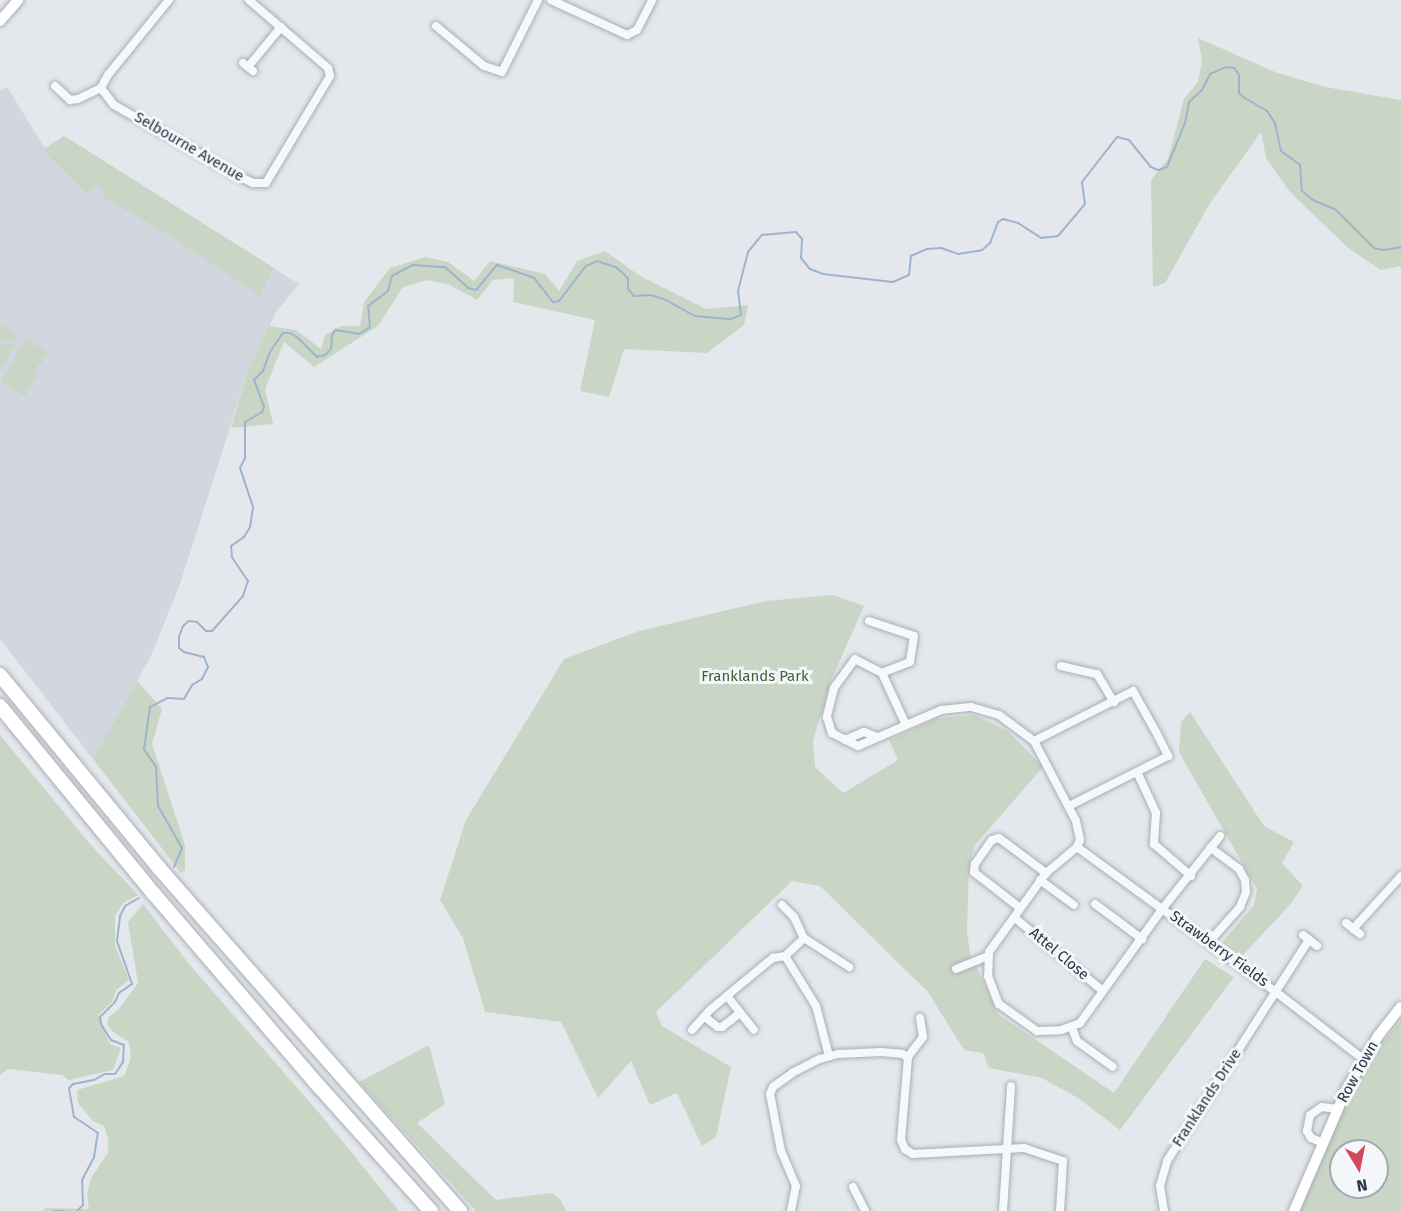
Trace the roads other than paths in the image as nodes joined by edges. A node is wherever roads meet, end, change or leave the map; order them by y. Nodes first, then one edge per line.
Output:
1 (18, 0) edge
2 (169, 0) edge
3 (249, 0) edge
4 (538, 0) edge
5 (551, 0) edge
6 (651, 0) edge
7 (0, 21) edge
8 (436, 26) dead end
9 (281, 27) junction
10 (248, 67) dead end
11 (55, 86) dead end
12 (101, 88) junction
13 (869, 621) dead end
14 (1061, 666) dead end
15 (882, 673) junction
16 (0, 675) edge
17 (1114, 702) junction
18 (0, 706) edge
19 (906, 725) junction
20 (877, 737) junction
21 (845, 740) junction
22 (1034, 741) junction
23 (1138, 774) junction
24 (1069, 806) junction
25 (1220, 836) dead end
26 (1077, 847) junction
27 (1210, 847) junction
28 (1046, 873) junction
29 (1191, 876) junction
30 (1401, 876) edge
31 (1040, 880) junction
32 (1095, 904) dead end
33 (782, 905) dead end
34 (1074, 905) dead end
35 (1020, 908) junction
36 (1163, 908) junction
37 (1015, 918) junction
38 (1346, 923) dead end
39 (804, 938) junction
40 (1142, 939) junction
41 (1209, 942) junction
42 (1317, 946) dead end
43 (785, 956) junction
44 (989, 956) junction
45 (849, 967) dead end
46 (957, 969) dead end
47 (1102, 991) junction
48 (1276, 992) junction
49 (726, 996) junction
50 (1401, 1007) edge
51 (740, 1013) junction
52 (705, 1017) junction
53 (920, 1018) dead end
54 (1072, 1028) junction
55 (692, 1030) dead end
56 (754, 1030) dead end
57 (829, 1056) junction
58 (908, 1058) junction
59 (1363, 1059) junction
60 (1113, 1067) dead end
61 (1011, 1086) dead end
62 (1338, 1109) junction
63 (1323, 1143) junction
64 (1006, 1150) junction
65 (853, 1187) dead end
66 (431, 1211) edge
67 (460, 1211) edge
68 (790, 1211) edge
69 (865, 1211) edge
70 (1003, 1211) edge
71 (1060, 1211) edge
72 (1164, 1211) edge
73 (1294, 1211) edge

1 - 7 street
2 - 12 street
3 - 9 street, Selbourne Avenue
4 - 8 street
5 - 6 street
9 - 10 street
9 - 12 street, Selbourne Avenue
11 - 12 street
13 - 15 street
14 - 17 street
15 - 19 street
15 - 21 street
16 - 67 highway
17 - 22 street
17 - 23 street
18 - 66 highway
19 - 20 street
19 - 22 street
20 - 21 street
20 - 21 street
22 - 24 street
23 - 24 street
23 - 29 street
24 - 26 street
25 - 27 street
26 - 28 street
26 - 36 street
27 - 29 street
27 - 41 street
28 - 31 street
28 - 35 street
29 - 36 street
30 - 38 street
31 - 34 street
31 - 35 street
32 - 40 street
33 - 39 street
35 - 37 street
36 - 40 street, Strawberry Fields
36 - 41 street, Strawberry Fields
37 - 44 street
37 - 47 street, Attel Close
39 - 43 street
39 - 45 street
40 - 47 street, Strawberry Fields
41 - 48 street, Strawberry Fields
42 - 48 street, Franklands Drive
43 - 49 street
43 - 57 street
44 - 46 street
44 - 54 street
47 - 54 street, Strawberry Fields
48 - 59 street
48 - 72 street, Franklands Drive
49 - 51 street
49 - 52 street
50 - 59 street, Row Town
51 - 52 street
51 - 56 street
52 - 55 street
53 - 58 street
54 - 60 street
57 - 58 street
57 - 68 street
58 - 64 street
59 - 62 street, Row Town
61 - 64 street
62 - 63 street, Row Town
62 - 63 street, Row Town
63 - 73 street, Row Town
64 - 70 street
64 - 71 street
65 - 69 street

